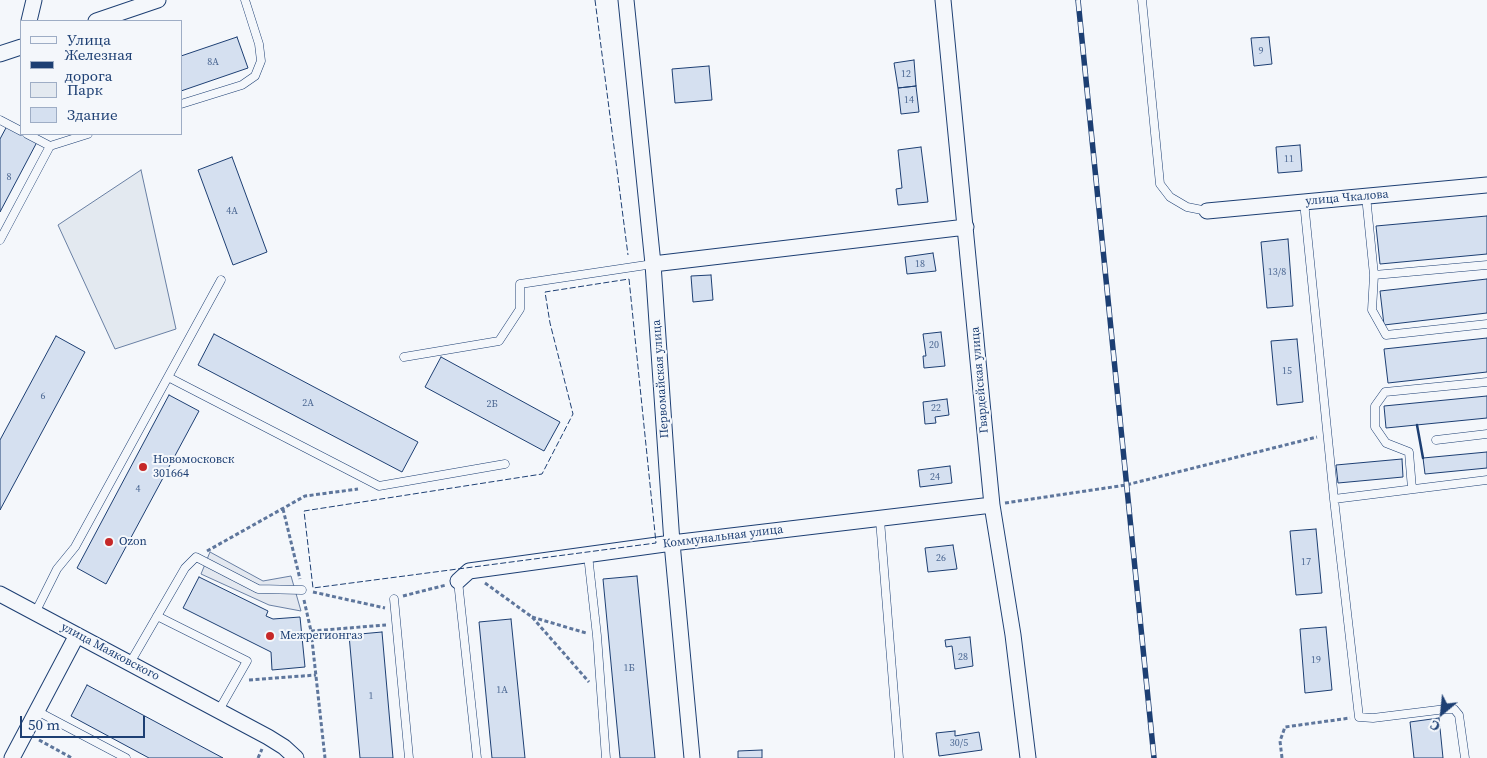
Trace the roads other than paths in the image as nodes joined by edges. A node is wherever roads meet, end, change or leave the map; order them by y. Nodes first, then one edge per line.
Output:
1 (34, 0) edge
2 (158, 0) edge
3 (245, 0) edge
4 (626, 0) edge
5 (943, 0) edge
6 (1142, 0) edge
7 (29, 20) edge
8 (99, 20) edge
9 (182, 104) edge
10 (0, 120) edge
11 (20, 130) edge
12 (29, 135) edge
13 (85, 135) edge
14 (50, 146) junction
15 (1487, 185) edge
16 (1366, 196) junction
17 (1304, 202) junction
18 (1207, 211) joint
19 (966, 227) junction
20 (0, 240) edge
21 (654, 264) junction
22 (1487, 265) edge
23 (1374, 275) junction
24 (221, 280) dead end
25 (1487, 324) edge
26 (404, 357) dead end
27 (168, 377) junction
28 (1487, 382) edge
29 (1487, 434) edge
30 (1436, 440) dead end
31 (505, 464) dead end
32 (1487, 480) edge
33 (1412, 489) junction
34 (1334, 499) junction
35 (992, 505) junction
36 (880, 520) junction
37 (672, 543) junction
38 (588, 555) junction
39 (463, 576) joint
40 (302, 590) road end
41 (0, 594) edge
42 (394, 599) road end
43 (35, 613) junction
44 (157, 616) junction
45 (77, 635) junction
46 (130, 663) junction
47 (219, 710) junction
48 (37, 711) junction
49 (12, 758) edge
50 (126, 758) edge
51 (296, 758) edge
52 (409, 758) edge
53 (477, 758) edge
54 (606, 758) edge
55 (692, 758) edge
56 (899, 758) edge
57 (1028, 758) edge
58 (1465, 758) edge

1 - 7 street
2 - 8 street
3 - 9 lane
4 - 21 street, Первомайская улица
5 - 19 street, Гвардейская улица
6 - 18 lane
10 - 11 lane
12 - 14 lane
13 - 14 lane
14 - 20 lane
15 - 16 street, улица Чкалова
16 - 17 street, улица Чкалова
16 - 23 lane
17 - 18 street, улица Чкалова
17 - 34 lane
19 - 21 street
19 - 35 street, Гвардейская улица
21 - 26 lane
21 - 37 street, Первомайская улица
22 - 23 lane
23 - 25 lane
24 - 27 lane
27 - 31 lane
27 - 43 lane
28 - 33 lane
29 - 30 lane
32 - 33 lane
33 - 34 lane
34 - 58 lane
35 - 36 street, Коммунальная улица
35 - 57 street, Гвардейская улица
36 - 37 street, Коммунальная улица
36 - 56 lane
37 - 38 street, Коммунальная улица
37 - 55 street, Первомайская улица
38 - 39 street, Коммунальная улица
38 - 54 lane
39 - 53 lane
40 - 44 lane
41 - 43 street, улица Маяковского
42 - 52 lane
43 - 45 street, улица Маяковского
44 - 46 lane
44 - 47 lane
45 - 46 street, улица Маяковского
45 - 48 street
46 - 47 street, улица Маяковского
47 - 51 street, улица Маяковского
48 - 49 street
48 - 50 lane

